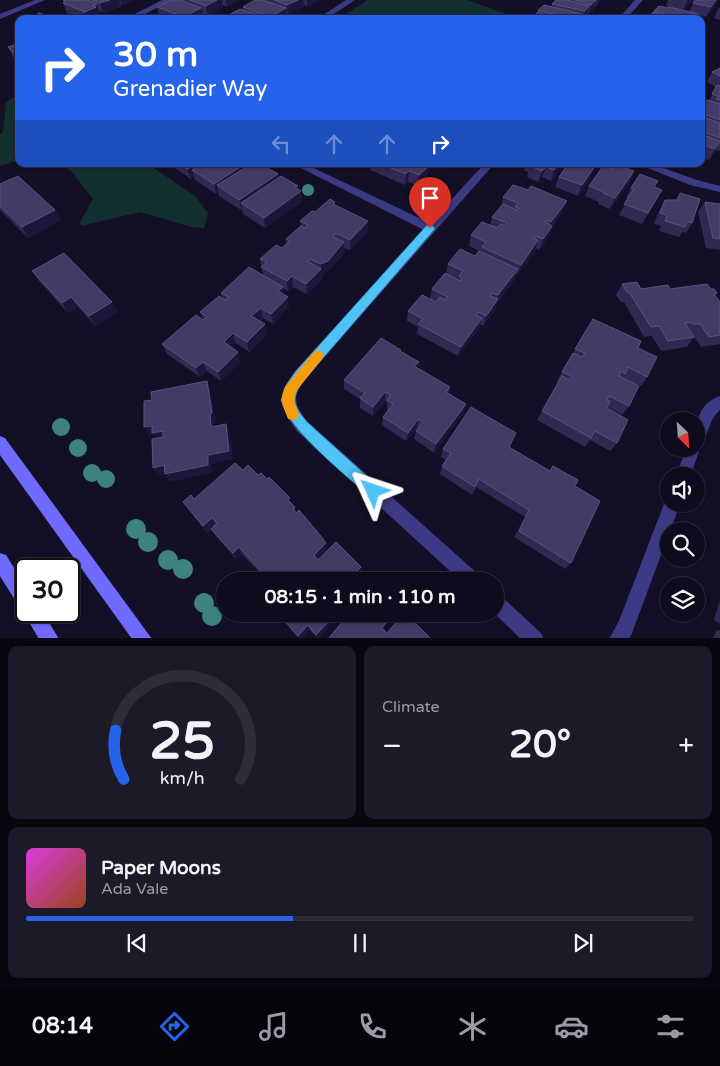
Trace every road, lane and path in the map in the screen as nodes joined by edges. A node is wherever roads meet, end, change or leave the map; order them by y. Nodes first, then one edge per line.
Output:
1 (41, 0) edge
2 (168, 0) edge
3 (351, 0) edge
4 (639, 0) edge
5 (137, 15) edge
6 (327, 15) edge
7 (626, 15) edge
8 (0, 17) edge
9 (304, 167) edge
10 (486, 167) edge
11 (650, 167) edge
12 (720, 189) edge
13 (430, 228) junction
14 (720, 402) edge
15 (705, 417) edge
16 (0, 443) edge
17 (669, 512) edge
18 (0, 562) edge
19 (463, 572) edge
20 (15, 585) edge
21 (504, 610) edge
22 (40, 623) edge
23 (50, 638) edge
24 (143, 638) edge
25 (535, 638) edge
26 (618, 638) edge

1 - 8 street
2 - 5 street
3 - 6 street
4 - 7 street
9 - 13 street
10 - 13 street
11 - 12 street
13 - 19 street
14 - 15 street
16 - 24 main road
17 - 26 street
18 - 20 main road
21 - 25 street
22 - 23 main road

